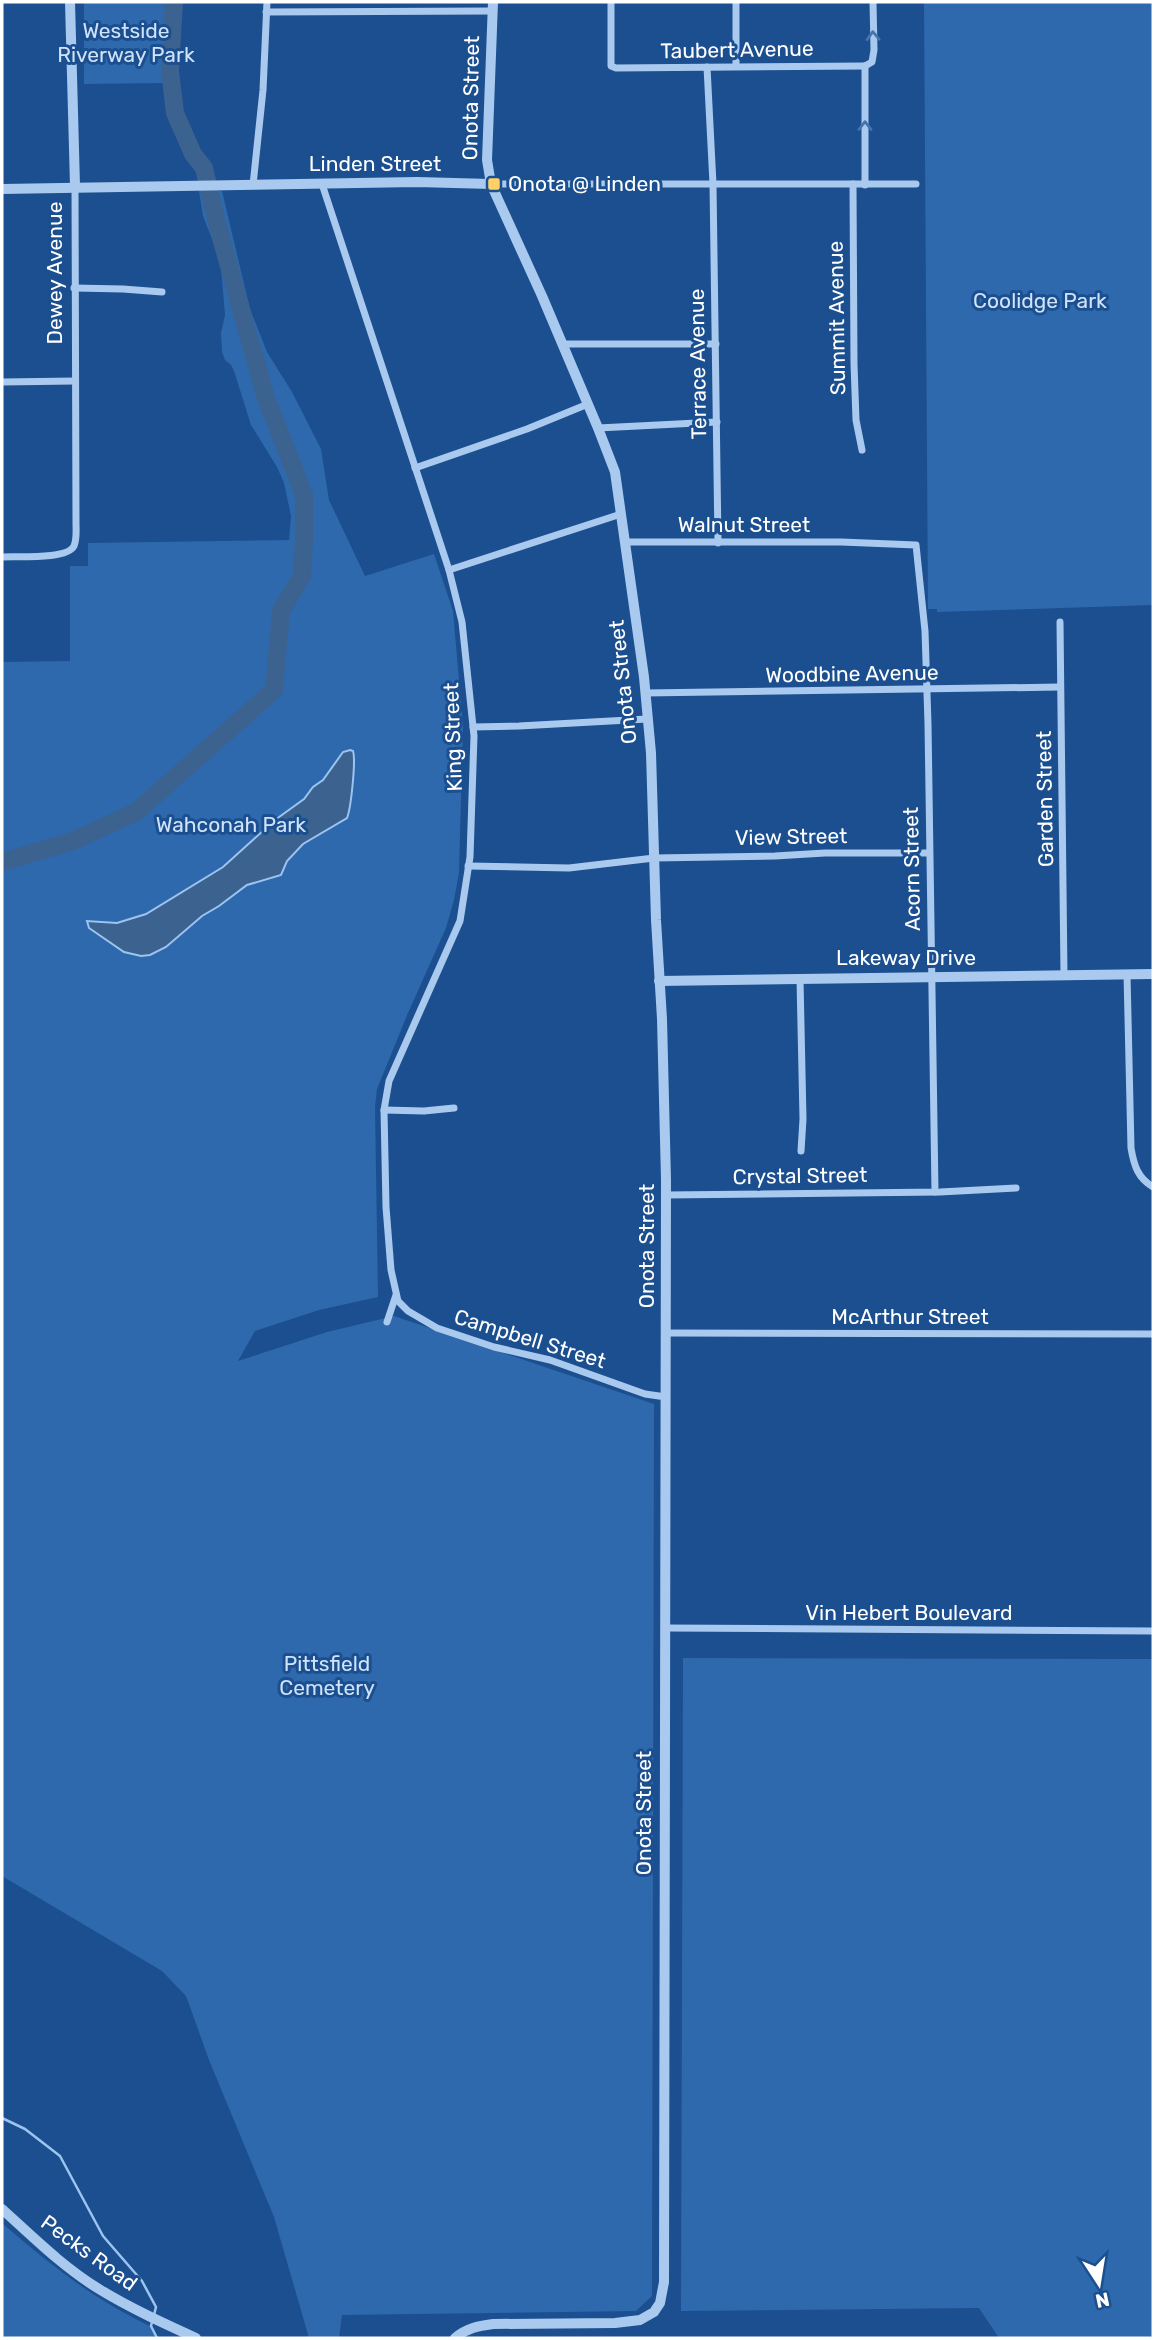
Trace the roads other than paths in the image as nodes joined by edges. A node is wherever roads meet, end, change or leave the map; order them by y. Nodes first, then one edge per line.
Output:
1 (70, 2) edge
2 (267, 2) edge
3 (611, 2) edge
4 (736, 2) edge
5 (873, 2) edge
6 (492, 7) edge
7 (266, 12) junction
8 (736, 66) junction
9 (865, 66) junction
10 (708, 67) junction
11 (322, 184) junction
12 (491, 184) junction
13 (713, 184) junction
14 (853, 184) junction
15 (916, 184) dead end
16 (253, 185) junction
17 (865, 185) junction
18 (75, 186) junction
19 (2, 188) edge
20 (74, 288) junction
21 (162, 292) dead end
22 (562, 344) junction
23 (716, 344) junction
24 (75, 381) junction
25 (2, 382) edge
26 (588, 404) junction
27 (717, 422) junction
28 (598, 428) junction
29 (862, 450) dead end
30 (415, 468) junction
31 (621, 514) junction
32 (625, 542) junction
33 (718, 543) junction
34 (2, 557) edge
35 (449, 570) junction
36 (1060, 622) dead end
37 (924, 629) joint
38 (1060, 687) junction
39 (926, 690) junction
40 (645, 693) junction
41 (648, 719) junction
42 (473, 727) junction
43 (928, 853) junction
44 (654, 858) junction
45 (468, 866) junction
46 (1128, 974) junction
47 (1153, 974) edge
48 (1064, 975) junction
49 (932, 978) junction
50 (800, 979) junction
51 (659, 981) junction
52 (454, 1108) dead end
53 (384, 1110) junction
54 (801, 1151) dead end
55 (1153, 1187) edge
56 (1016, 1188) dead end
57 (935, 1192) junction
58 (666, 1195) junction
59 (397, 1294) junction
60 (387, 1322) dead end
61 (667, 1333) junction
62 (1153, 1334) edge
63 (666, 1398) junction
64 (665, 1628) junction
65 (1153, 1631) edge
66 (2, 2209) edge
67 (196, 2338) edge
68 (455, 2338) edge

1 - 18 street, Dewey Avenue
2 - 7 street
3 - 10 street, Taubert Avenue
4 - 8 street
9 -> 5 street
6 - 7 street
6 - 12 street, Onota Street
7 - 16 street
8 - 9 street, Taubert Avenue
8 - 10 street, Taubert Avenue
17 -> 9 street
10 - 13 street, Terrace Avenue
11 - 12 street, Linden Street
11 - 16 street, Linden Street
11 - 30 street, King Street
12 - 13 street, Linden Street
12 - 22 street, Onota Street
13 - 14 street, Linden Street
13 - 23 street, Terrace Avenue
14 - 17 street, Linden Street
14 - 29 street, Summit Avenue
15 - 17 street, Linden Street
16 - 18 street, Linden Street
18 - 19 street, Linden Street
18 - 20 street, Dewey Avenue
20 - 21 street
20 - 24 street, Dewey Avenue
22 - 23 street
22 - 26 street, Onota Street
23 - 27 street, Terrace Avenue
24 - 25 street
24 - 34 street, Dewey Avenue
26 - 28 street, Onota Street
26 - 30 street
27 - 28 street
27 - 33 street, Terrace Avenue
28 - 31 street, Onota Street
30 - 35 street, King Street
31 - 32 street, Onota Street
31 - 35 street
32 - 33 street, Walnut Street
32 - 40 street, Onota Street
33 - 37 street, Walnut Street
35 - 42 street, King Street
36 - 38 street, Garden Street
37 - 39 street, Acorn Street
38 - 39 street, Woodbine Avenue
38 - 48 street, Garden Street
39 - 40 street, Woodbine Avenue
39 - 43 street, Acorn Street
40 - 41 street, Onota Street
41 - 42 street
41 - 44 street, Onota Street
42 - 45 street, King Street
43 - 44 street, View Street
43 - 49 street, Acorn Street
44 - 45 street, View Street
44 - 51 street, Onota Street
45 - 53 street, King Street
46 - 47 street, Lakeway Drive
46 - 48 street, Lakeway Drive
46 - 55 street
48 - 49 street, Lakeway Drive
49 - 50 street, Lakeway Drive
49 - 57 street, Acorn Street
50 - 51 street, Lakeway Drive
50 - 54 street
51 - 58 street, Onota Street
52 - 53 street
53 - 59 street, King Street
56 - 57 street, Crystal Street
57 - 58 street, Crystal Street
58 - 61 street, Onota Street
59 - 60 street
59 - 63 street, Campbell Street
61 - 62 street, McArthur Street
61 - 63 street, Onota Street
63 - 64 street, Onota Street
64 - 65 street, Vin Hebert Boulevard
64 - 68 street, Onota Street
66 - 67 street, Pecks Road

